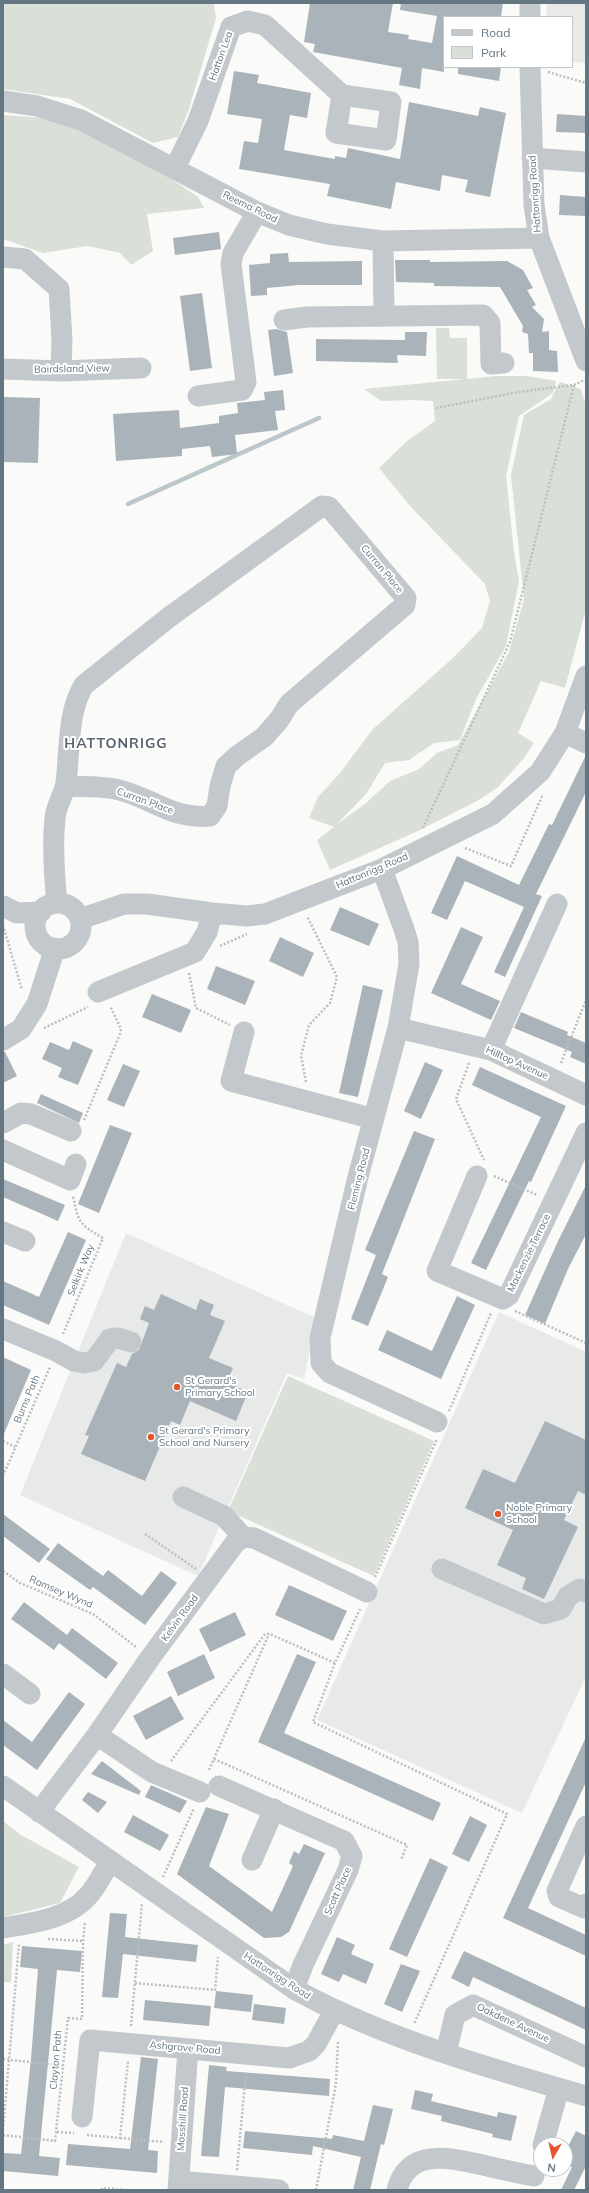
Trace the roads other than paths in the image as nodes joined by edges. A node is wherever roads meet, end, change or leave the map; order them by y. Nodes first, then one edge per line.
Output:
1 (530, 3) edge
2 (530, 16) edge
3 (537, 69) edge
4 (342, 95) dead end
5 (3, 101) edge
6 (532, 158) junction
7 (586, 162) edge
8 (175, 168) junction
9 (257, 212) junction
10 (539, 238) junction
11 (383, 241) junction
12 (3, 257) edge
13 (384, 316) junction
14 (284, 320) dead end
15 (586, 361) edge
16 (504, 363) dead end
17 (141, 368) dead end
18 (3, 369) edge
19 (61, 371) junction
20 (198, 396) dead end
21 (586, 676) edge
22 (564, 733) junction
23 (586, 743) edge
24 (66, 786) junction
25 (382, 869) junction
26 (557, 904) dead end
27 (3, 906) edge
28 (49, 907) junction
29 (212, 913) junction
30 (80, 920) junction
31 (55, 948) junction
32 (100, 991) road end
33 (398, 1028) junction
34 (244, 1032) road end
35 (3, 1040) edge
36 (483, 1048) junction
37 (586, 1095) edge
38 (374, 1119) junction
39 (3, 1123) edge
40 (71, 1131) road end
41 (586, 1133) edge
42 (3, 1150) edge
43 (484, 1170) road end
44 (73, 1172) road end
45 (3, 1232) edge
46 (25, 1241) dead end
47 (3, 1329) edge
48 (131, 1342) dead end
49 (441, 1424) road end
50 (183, 1497) dead end
51 (243, 1537) junction
52 (442, 1569) dead end
53 (367, 1592) road end
54 (586, 1592) edge
55 (3, 1674) edge
56 (30, 1694) dead end
57 (97, 1735) junction
58 (3, 1786) edge
59 (274, 1810) junction
60 (39, 1812) junction
61 (586, 1826) edge
62 (252, 1860) dead end
63 (110, 1862) junction
64 (586, 1904) edge
65 (12, 1927) edge
66 (294, 1989) junction
67 (334, 2011) junction
68 (188, 2048) junction
69 (446, 2052) junction
70 (586, 2057) edge
71 (559, 2088) junction
72 (586, 2096) edge
73 (82, 2117) dead end
74 (545, 2137) edge
75 (533, 2183) edge
76 (178, 2186) edge
77 (279, 2190) edge
78 (397, 2190) edge

1 - 2 street
3 - 6 street, Hattonrigg Road
4 - 8 street, Hatton Lea
5 - 8 street, Reema Road
6 - 7 street
6 - 10 street, Hattonrigg Road
8 - 9 street, Reema Road
9 - 11 street, Reema Road
9 - 20 street
10 - 11 street, Reema Road
10 - 15 street, Hattonrigg Road
11 - 13 street
12 - 19 street
13 - 14 street
13 - 16 street
17 - 19 street, Bairdsland View
18 - 19 street, Bairdsland View
21 - 22 street, Hattonrigg Road
22 - 23 street
22 - 25 street, Hattonrigg Road
24 - 24 street, Curran Place
24 - 28 street, Curran Place
25 - 29 street, Hattonrigg Road
25 - 33 street, Fleming Road
26 - 36 street
27 - 28 street
28 - 30 street
28 - 31 street
29 - 30 street, Hattonrigg Road
29 - 32 street
30 - 31 street
31 - 35 street
33 - 36 street, Hilltop Avenue
33 - 38 street, Fleming Road
34 - 38 street
36 - 37 street, Hilltop Avenue
38 - 49 street, Fleming Road
39 - 40 street
41 - 43 street, Mackenzie Terrace
42 - 44 street
45 - 46 street
47 - 48 street
50 - 51 street
51 - 53 street
51 - 57 street, Kelvin Road
52 - 54 street
55 - 56 street
57 - 59 street, Scott Place
57 - 60 street, Kelvin Road
58 - 60 street, Hattonrigg Road
59 - 62 street
59 - 66 street, Scott Place
60 - 63 street, Hattonrigg Road
61 - 64 street
63 - 65 street
63 - 66 street, Hattonrigg Road
66 - 67 street, Hattonrigg Road
67 - 68 street, Ashgrove Road
67 - 69 street, Hattonrigg Road
68 - 73 street, Ashgrove Road
68 - 76 street, Mosshill Road
69 - 70 street, Oakdene Avenue
69 - 71 street, Hattonrigg Road
71 - 72 street, Hattonrigg Road
71 - 74 street
75 - 78 street
76 - 77 street

